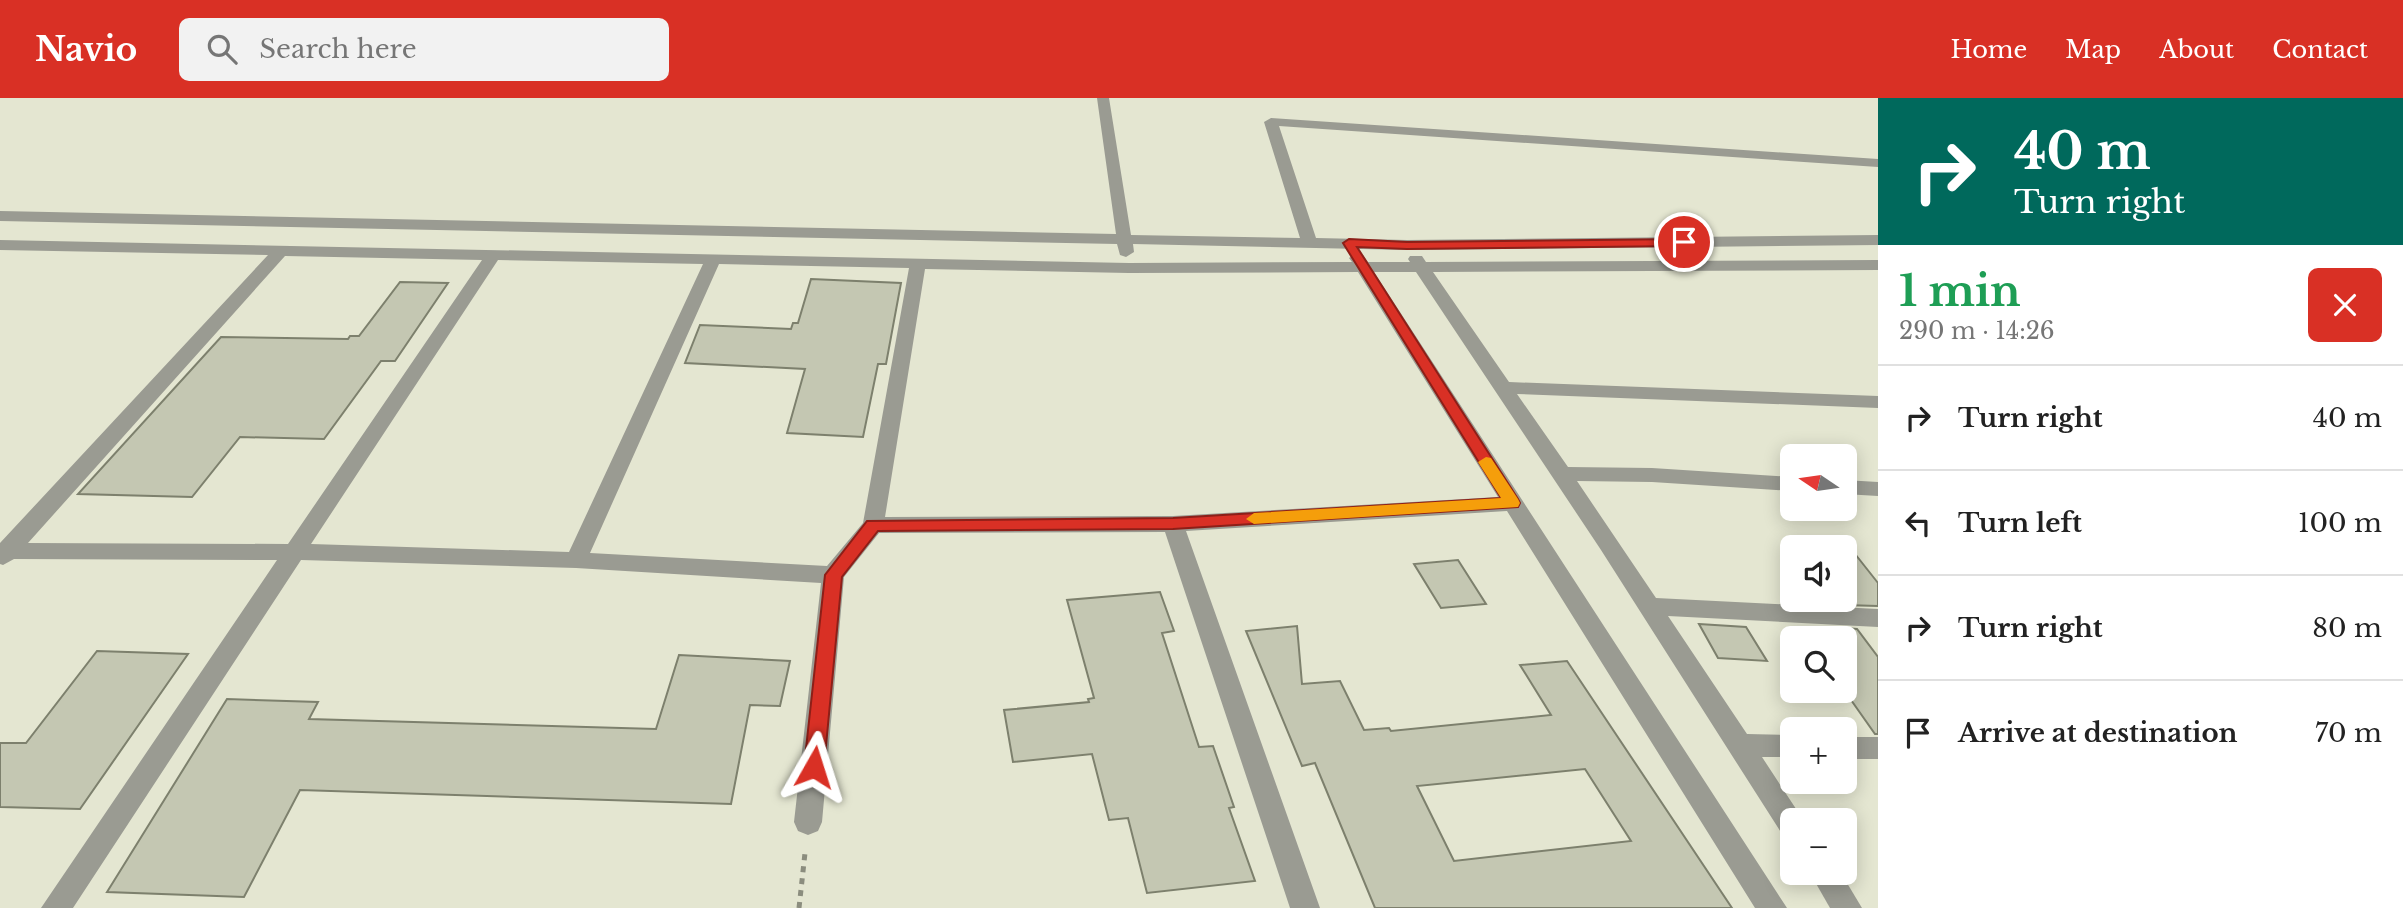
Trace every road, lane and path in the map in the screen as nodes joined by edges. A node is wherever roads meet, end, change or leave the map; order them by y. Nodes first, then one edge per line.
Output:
1 (1103, 98) edge
2 (1878, 163) edge
3 (0, 216) edge
4 (1124, 240) junction
5 (1878, 240) edge
6 (1309, 242) junction
7 (1349, 243) junction
8 (0, 245) edge
9 (1407, 245) junction
10 (281, 250) junction
11 (494, 254) junction
12 (713, 259) junction
13 (918, 264) junction
14 (1878, 265) edge
15 (1129, 268) junction
16 (1363, 268) junction
17 (1422, 268) junction
18 (1503, 388) junction
19 (1878, 401) edge
20 (1561, 474) junction
21 (1780, 483) edge
22 (1857, 488) edge
23 (1878, 489) edge
24 (1512, 503) junction
25 (1173, 524) junction
26 (873, 525) junction
27 (295, 552) junction
28 (3, 554) edge
29 (576, 561) junction
30 (833, 575) junction
31 (1647, 606) junction
32 (1878, 618) edge
33 (1739, 745) junction
34 (1780, 746) edge
35 (1857, 747) edge
36 (1878, 748) edge
37 (1781, 808) edge
38 (808, 822) joint
39 (1832, 885) edge
40 (56, 908) edge
41 (799, 908) edge
42 (1305, 908) edge
43 (1772, 908) edge
44 (1847, 908) edge

1 - 4 street
2 - 6 street
3 - 4 street
4 - 6 street
4 - 15 street
5 - 9 street
6 - 7 street
7 - 9 street
7 - 16 street
8 - 10 street
9 - 17 street
10 - 11 street
10 - 28 street
11 - 12 street
11 - 27 street
12 - 13 street
12 - 29 street
13 - 15 street
13 - 26 street
14 - 17 street
15 - 16 street
16 - 17 street
16 - 24 street
17 - 18 street
18 - 19 street
18 - 20 street
20 - 21 street
20 - 31 street
22 - 23 street
24 - 25 street
24 - 43 street
25 - 26 street
25 - 42 street
26 - 30 street
27 - 28 street
27 - 29 street
27 - 40 street
29 - 30 street
30 - 38 street
31 - 32 street
31 - 33 street
33 - 34 street
33 - 37 street
35 - 36 street
38 - 41 path
39 - 44 street

